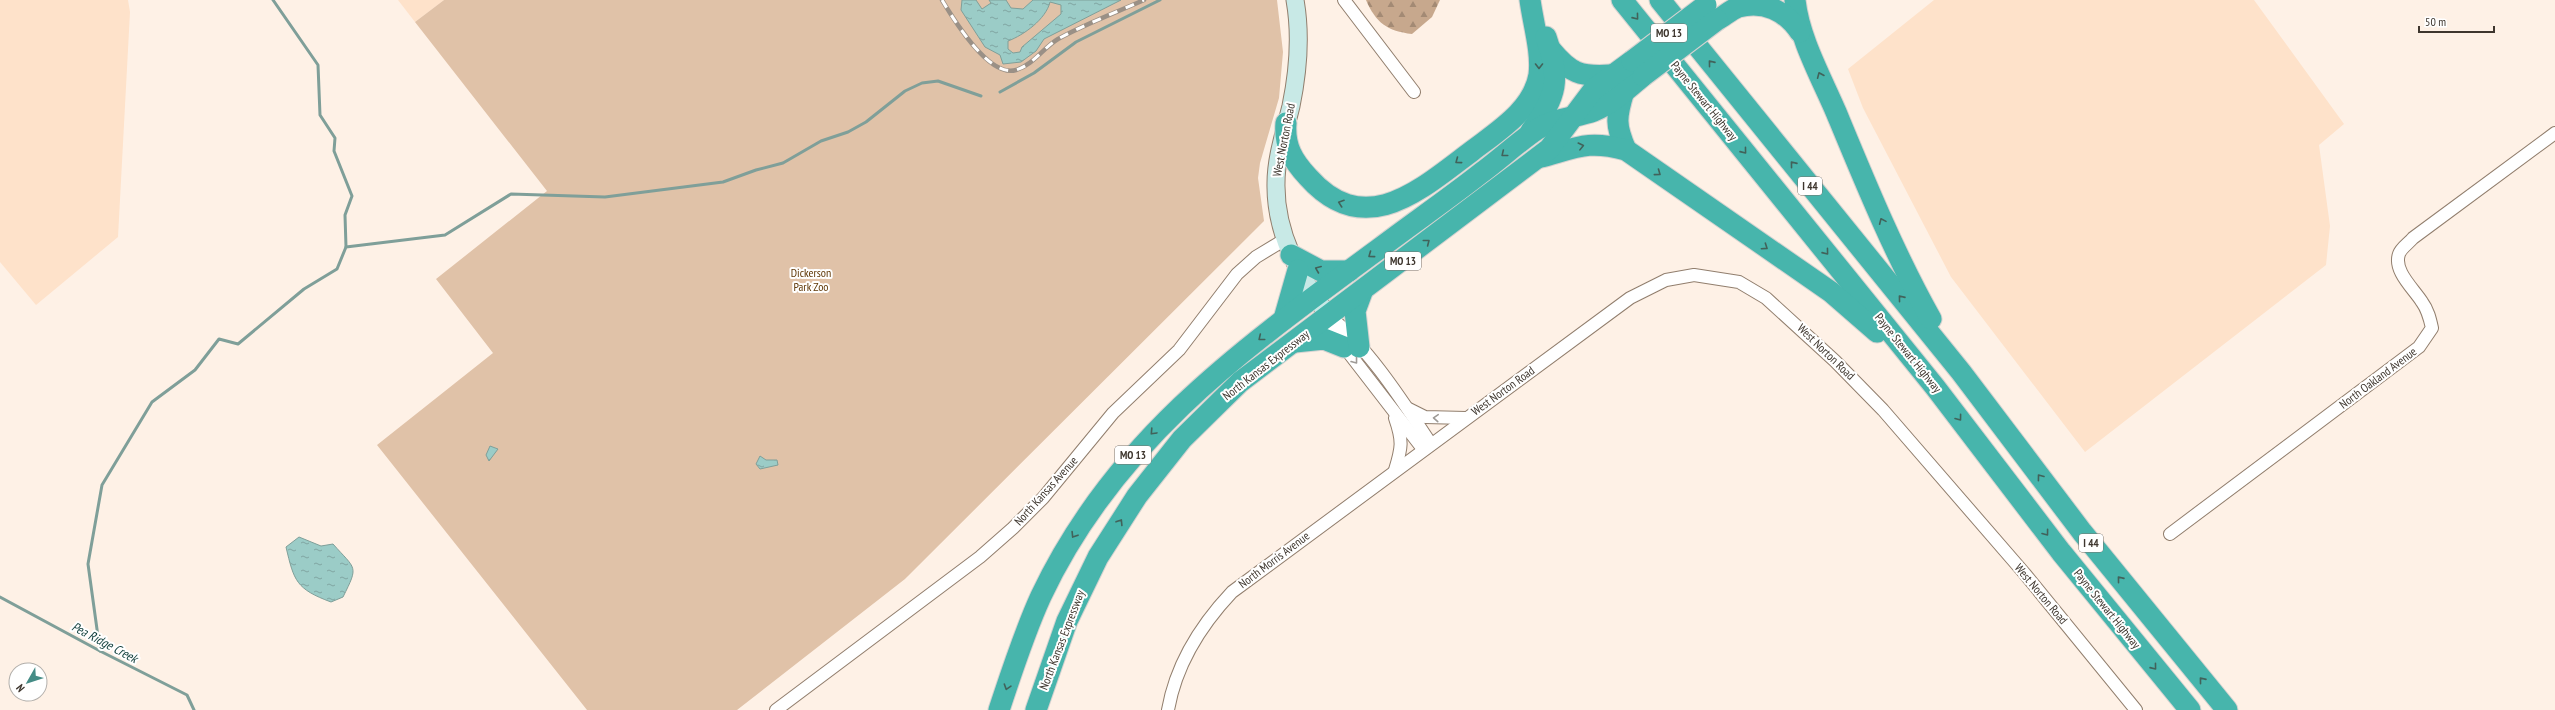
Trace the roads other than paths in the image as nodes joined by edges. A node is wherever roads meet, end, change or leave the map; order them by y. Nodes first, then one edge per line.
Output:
1 (1344, 0) edge
2 (1531, 0) edge
3 (1622, 0) edge
4 (1660, 0) edge
5 (1795, 0) edge
6 (1297, 1) edge
7 (1712, 9) edge
8 (1807, 43) junction
9 (1551, 50) junction
10 (1637, 68) junction
11 (1610, 75) junction
12 (1624, 91) junction
13 (1414, 92) dead end
14 (1574, 115) junction
15 (1286, 123) junction
16 (2555, 133) edge
17 (1527, 137) junction
18 (1626, 150) junction
19 (1531, 161) junction
20 (1291, 255) junction
21 (1349, 271) junction
22 (1362, 292) junction
23 (1314, 297) junction
24 (1329, 316) junction
25 (1284, 319) junction
26 (1294, 342) junction
27 (1351, 347) junction
28 (1961, 372) junction
29 (1935, 387) junction
30 (1390, 406) junction
31 (1409, 409) junction
32 (1466, 418) junction
33 (1427, 447) junction
34 (1395, 470) junction
35 (2170, 534) dead end
36 (776, 710) edge
37 (999, 710) edge
38 (1036, 710) edge
39 (1168, 710) edge
40 (2136, 710) edge
41 (2190, 710) edge
42 (2227, 710) edge

1 - 13 street
2 - 9 highway
2 -> 15 highway
3 -> 29 highway, Payne Stewart Highway / I 44
28 -> 4 highway, I 44
5 - 8 highway
6 - 15 main road, West Norton Road
7 - 8 highway, North Kansas Expressway / MO 13
7 - 10 highway, North Kansas Expressway / MO 13, bridge
28 -> 8 highway
9 - 11 highway
9 - 17 highway
10 - 11 highway, North Kansas Expressway / MO 13
10 - 12 highway, North Kansas Expressway / MO 13
11 - 14 highway, North Kansas Expressway / MO 13
12 - 14 highway, North Kansas Expressway / MO 13
12 - 18 highway
14 - 17 highway, North Kansas Expressway / MO 13
14 - 19 highway, North Kansas Expressway / MO 13
15 - 20 main road, West Norton Road
16 - 35 street, North Oakland Avenue
17 -> 21 highway, North Kansas Expressway / MO 13
19 -> 18 highway
18 -> 29 highway
22 -> 19 highway, North Kansas Expressway / MO 13
21 -> 20 highway
20 - 23 main road, West Norton Road
20 - 25 highway
20 - 36 street, North Kansas Avenue
21 - 23 highway, North Kansas Expressway / MO 13
22 - 24 highway, North Kansas Expressway / MO 13
22 - 27 highway
23 - 24 main road, West Norton Road
23 - 25 highway, North Kansas Expressway / MO 13
24 - 26 highway, North Kansas Expressway / MO 13
24 - 27 street, West Norton Road
25 -> 37 highway, North Kansas Expressway / MO 13
26 - 27 highway
38 -> 26 highway, North Kansas Expressway / MO 13
27 -> 30 street, West Norton Road
27 - 31 street, West Norton Road
42 -> 28 highway, I 44
29 -> 41 highway, Payne Stewart Highway / I 44
30 - 33 street, West Norton Road
30 - 34 street
32 -> 31 street
31 - 33 street, West Norton Road
32 - 33 street, West Norton Road
32 - 40 street, West Norton Road
33 - 34 street, North Morris Avenue
34 - 39 street, North Morris Avenue

